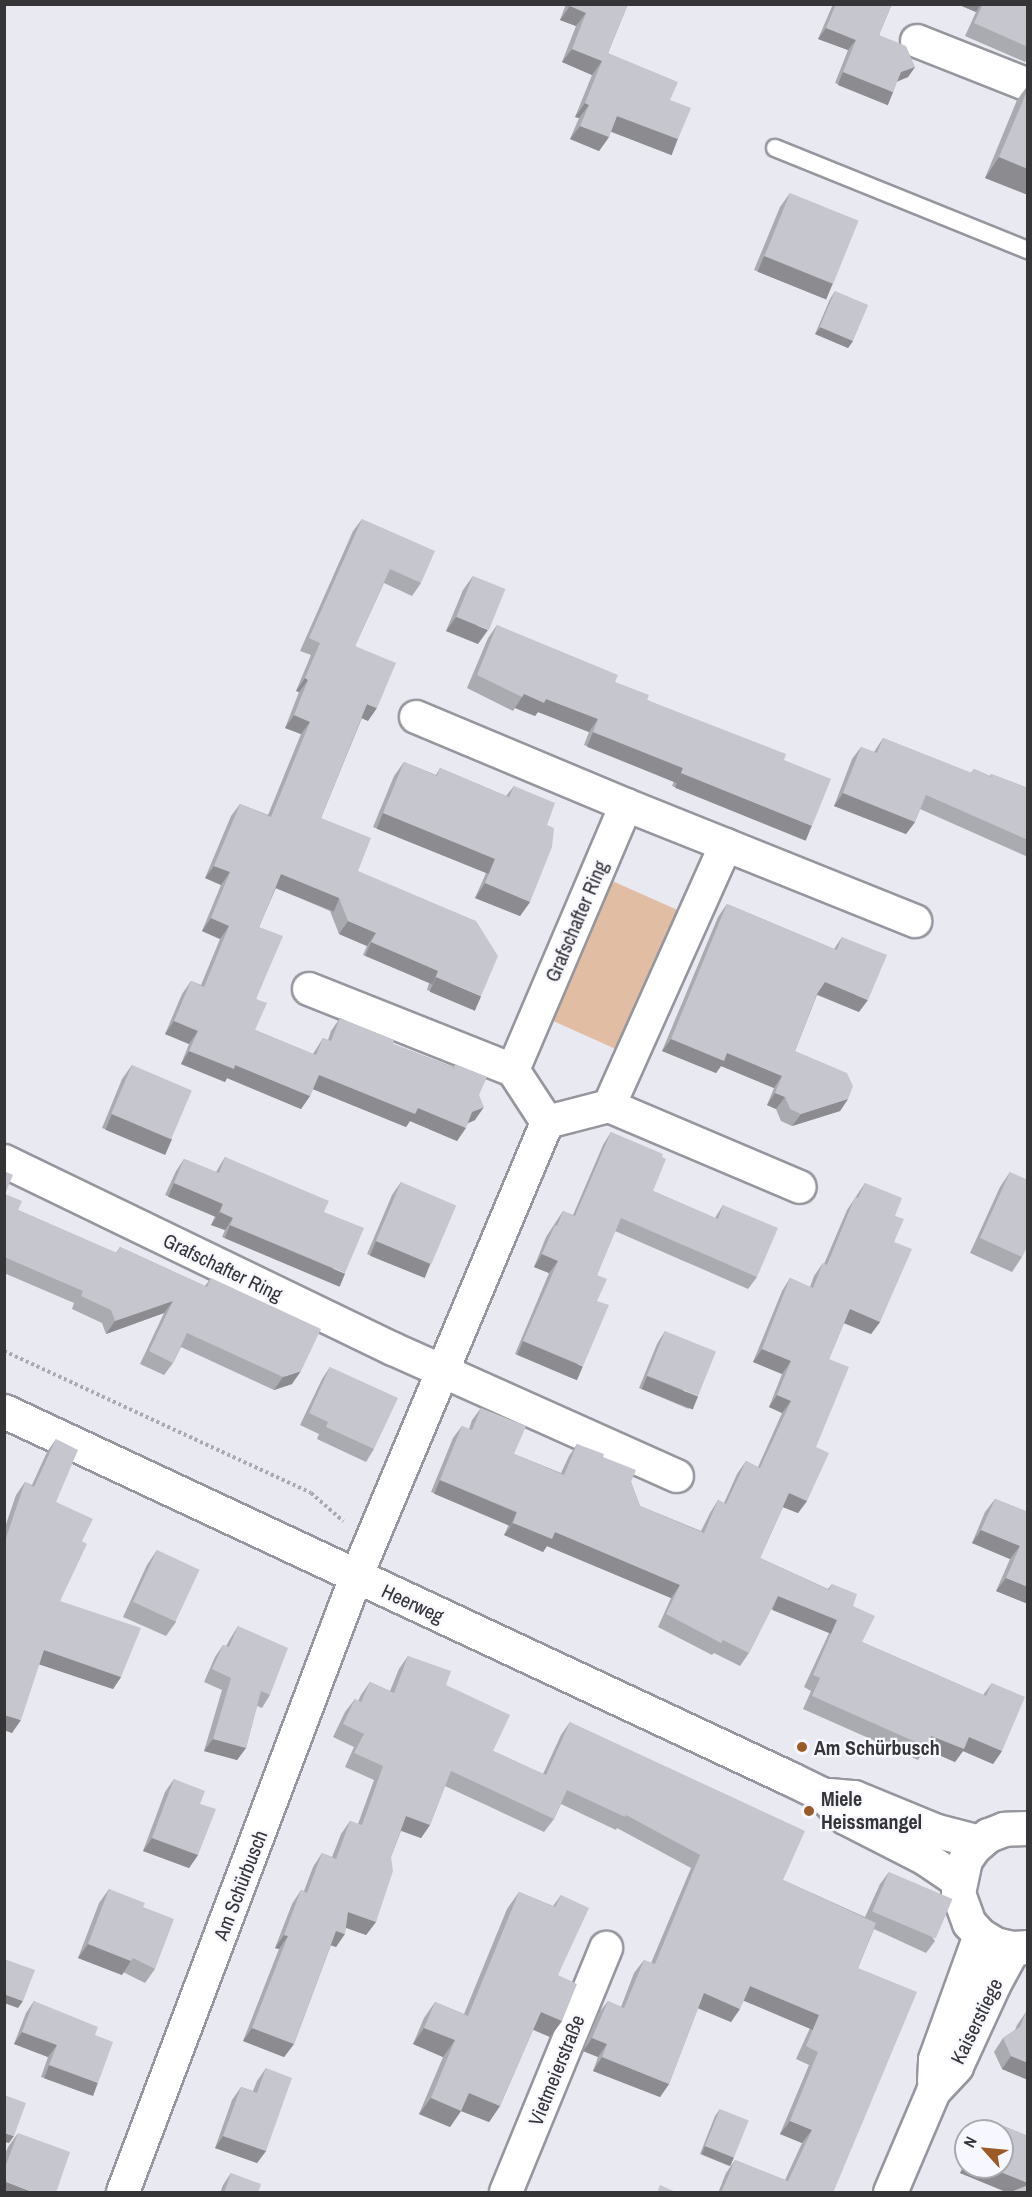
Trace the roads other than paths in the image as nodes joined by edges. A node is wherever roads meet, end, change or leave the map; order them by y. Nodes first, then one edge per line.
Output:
1 (917, 41) dead end
2 (1028, 85) edge
3 (775, 148) dead end
4 (1028, 250) edge
5 (416, 717) dead end
6 (626, 805) junction
7 (726, 845) junction
8 (915, 921) dead end
9 (309, 989) dead end
10 (513, 1070) junction
11 (609, 1106) junction
12 (547, 1122) junction
13 (4, 1161) edge
14 (800, 1187) dead end
15 (442, 1370) junction
16 (4, 1411) edge
17 (677, 1476) dead end
18 (356, 1577) junction
19 (822, 1794) junction
20 (1028, 1828) edge
21 (980, 1842) junction
22 (959, 1881) junction
23 (980, 1935) junction
24 (606, 1948) dead end
25 (1021, 1948) edge
26 (933, 2091) junction
27 (123, 2193) edge
28 (506, 2193) edge
29 (890, 2193) edge

1 - 2 street
3 - 4 lane
5 - 6 street
6 - 7 street
6 - 10 street, Grafschafter Ring
7 - 8 street
7 - 11 street
9 - 10 street
10 - 12 street
11 - 12 street
11 - 14 street
12 - 15 street
13 - 15 street, Grafschafter Ring
15 - 17 street, Grafschafter Ring
15 - 18 street
16 - 18 street, Heerweg
18 - 19 street, Heerweg
18 - 27 street, Am Schürbusch
19 - 21 street, Heerweg
19 - 22 street, Heerweg
20 - 21 street
21 - 22 street
22 - 23 street
23 - 25 street
23 - 26 street, Kaiserstiege
24 - 28 street, Vietmeierstraße
25 - 26 street, Kaiserstiege
26 - 29 street, Kaiserstiege

